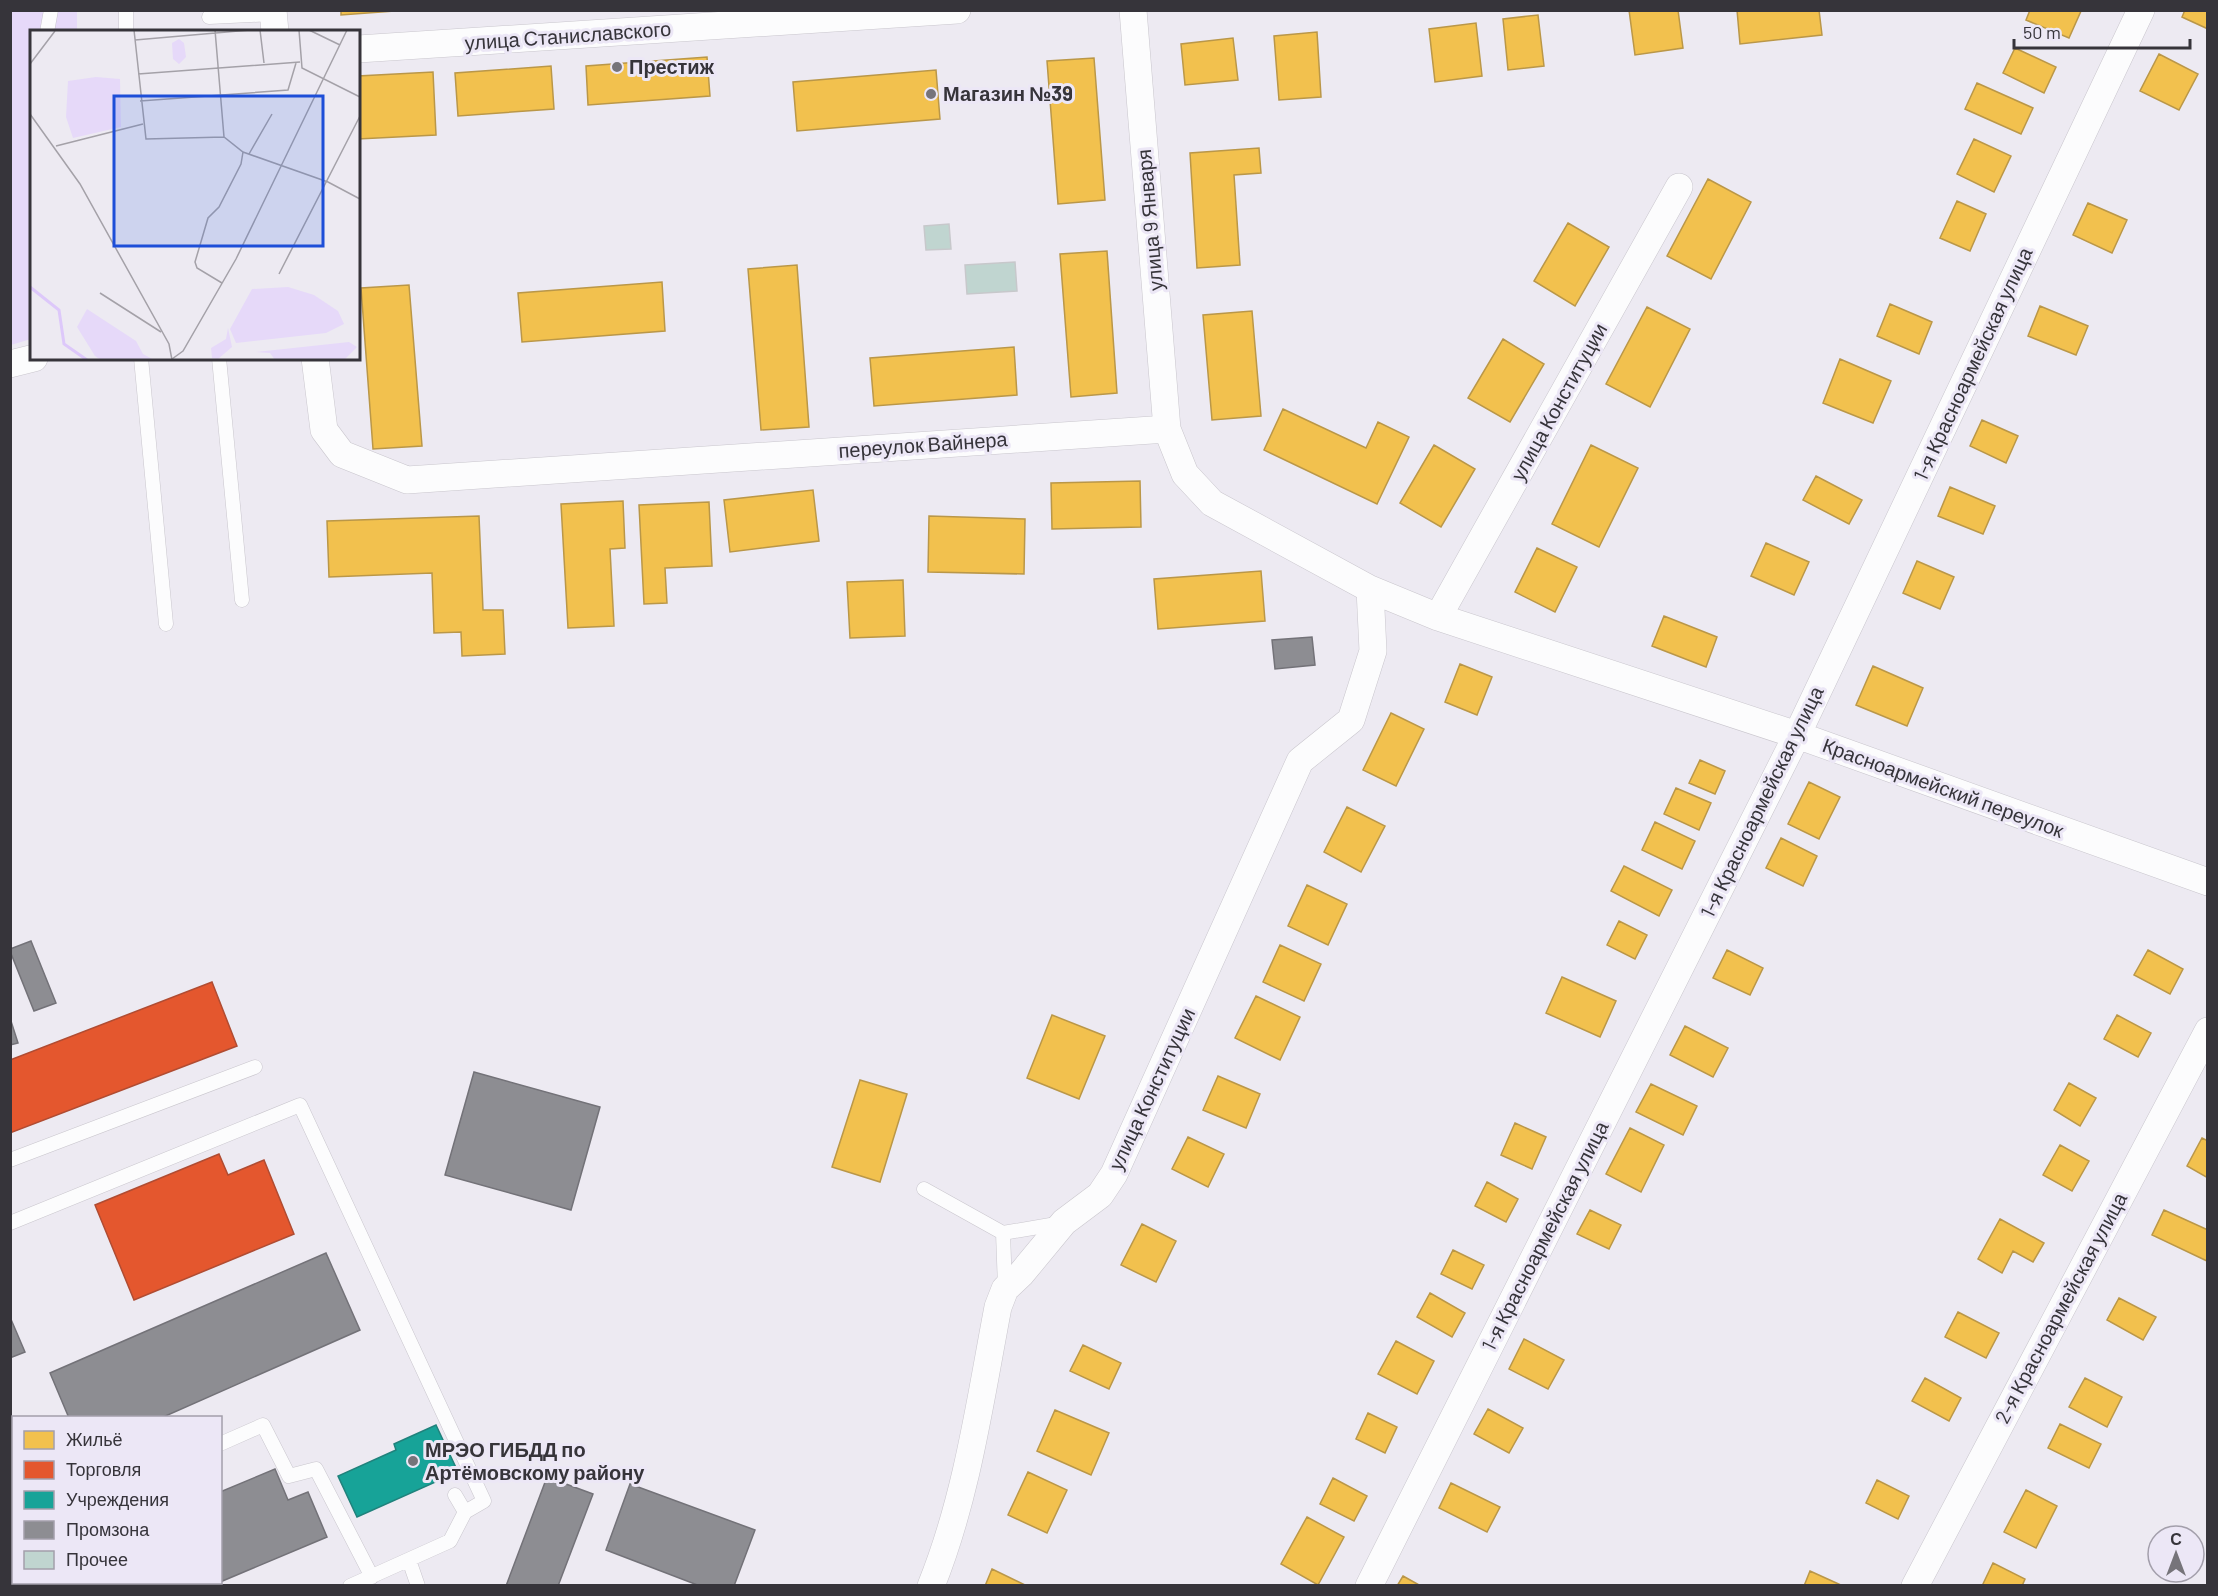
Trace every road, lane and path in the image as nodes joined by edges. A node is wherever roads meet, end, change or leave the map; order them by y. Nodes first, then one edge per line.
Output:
1 (51, 10) edge
2 (126, 10) edge
3 (957, 10) edge
4 (1134, 10) edge
5 (2141, 10) edge
6 (273, 19) edge
7 (209, 20) edge
8 (47, 30) edge
9 (126, 30) edge
10 (360, 49) edge
11 (1679, 187) dead end
12 (30, 359) edge
13 (141, 360) edge
14 (219, 360) edge
15 (315, 360) edge
16 (10, 364) edge
17 (1167, 429) junction
18 (1370, 589) junction
19 (242, 600) dead end
20 (1438, 617) junction
21 (166, 624) dead end
22 (1797, 735) junction
23 (2208, 882) edge
24 (2208, 1032) edge
25 (255, 1067) dead end
26 (10, 1160) edge
27 (924, 1189) dead end
28 (1064, 1222) junction
29 (10, 1223) edge
30 (1003, 1233) junction
31 (1005, 1289) junction
32 (222, 1443) edge
33 (455, 1495) dead end
34 (465, 1512) junction
35 (409, 1560) junction
36 (372, 1577) junction
37 (350, 1586) edge
38 (418, 1586) edge
39 (931, 1586) edge
40 (1369, 1586) edge
41 (1915, 1586) edge

1 - 8 lane
2 - 9 lane
3 - 10 street, улица Станиславского
4 - 17 street, улица 9 Января
5 - 22 street, 1-я Красноармейская улица
6 - 7 lane
11 - 20 street, улица Конституции
12 - 16 street
13 - 21 lane
14 - 19 lane
15 - 17 street, переулок Вайнера
17 - 18 street
18 - 20 street
18 - 28 street, улица Конституции
20 - 22 street, Красноармейский переулок
22 - 23 street, Красноармейский переулок
22 - 40 street, 1-я Красноармейская улица
24 - 41 street, 2-я Красноармейская улица
25 - 26 lane
27 - 30 lane
28 - 30 lane
28 - 31 street, улица Конституции
29 - 34 lane
30 - 31 lane
31 - 39 street, улица Конституции
32 - 36 lane
33 - 34 lane
34 - 35 lane
35 - 36 lane
35 - 38 lane
36 - 37 lane

